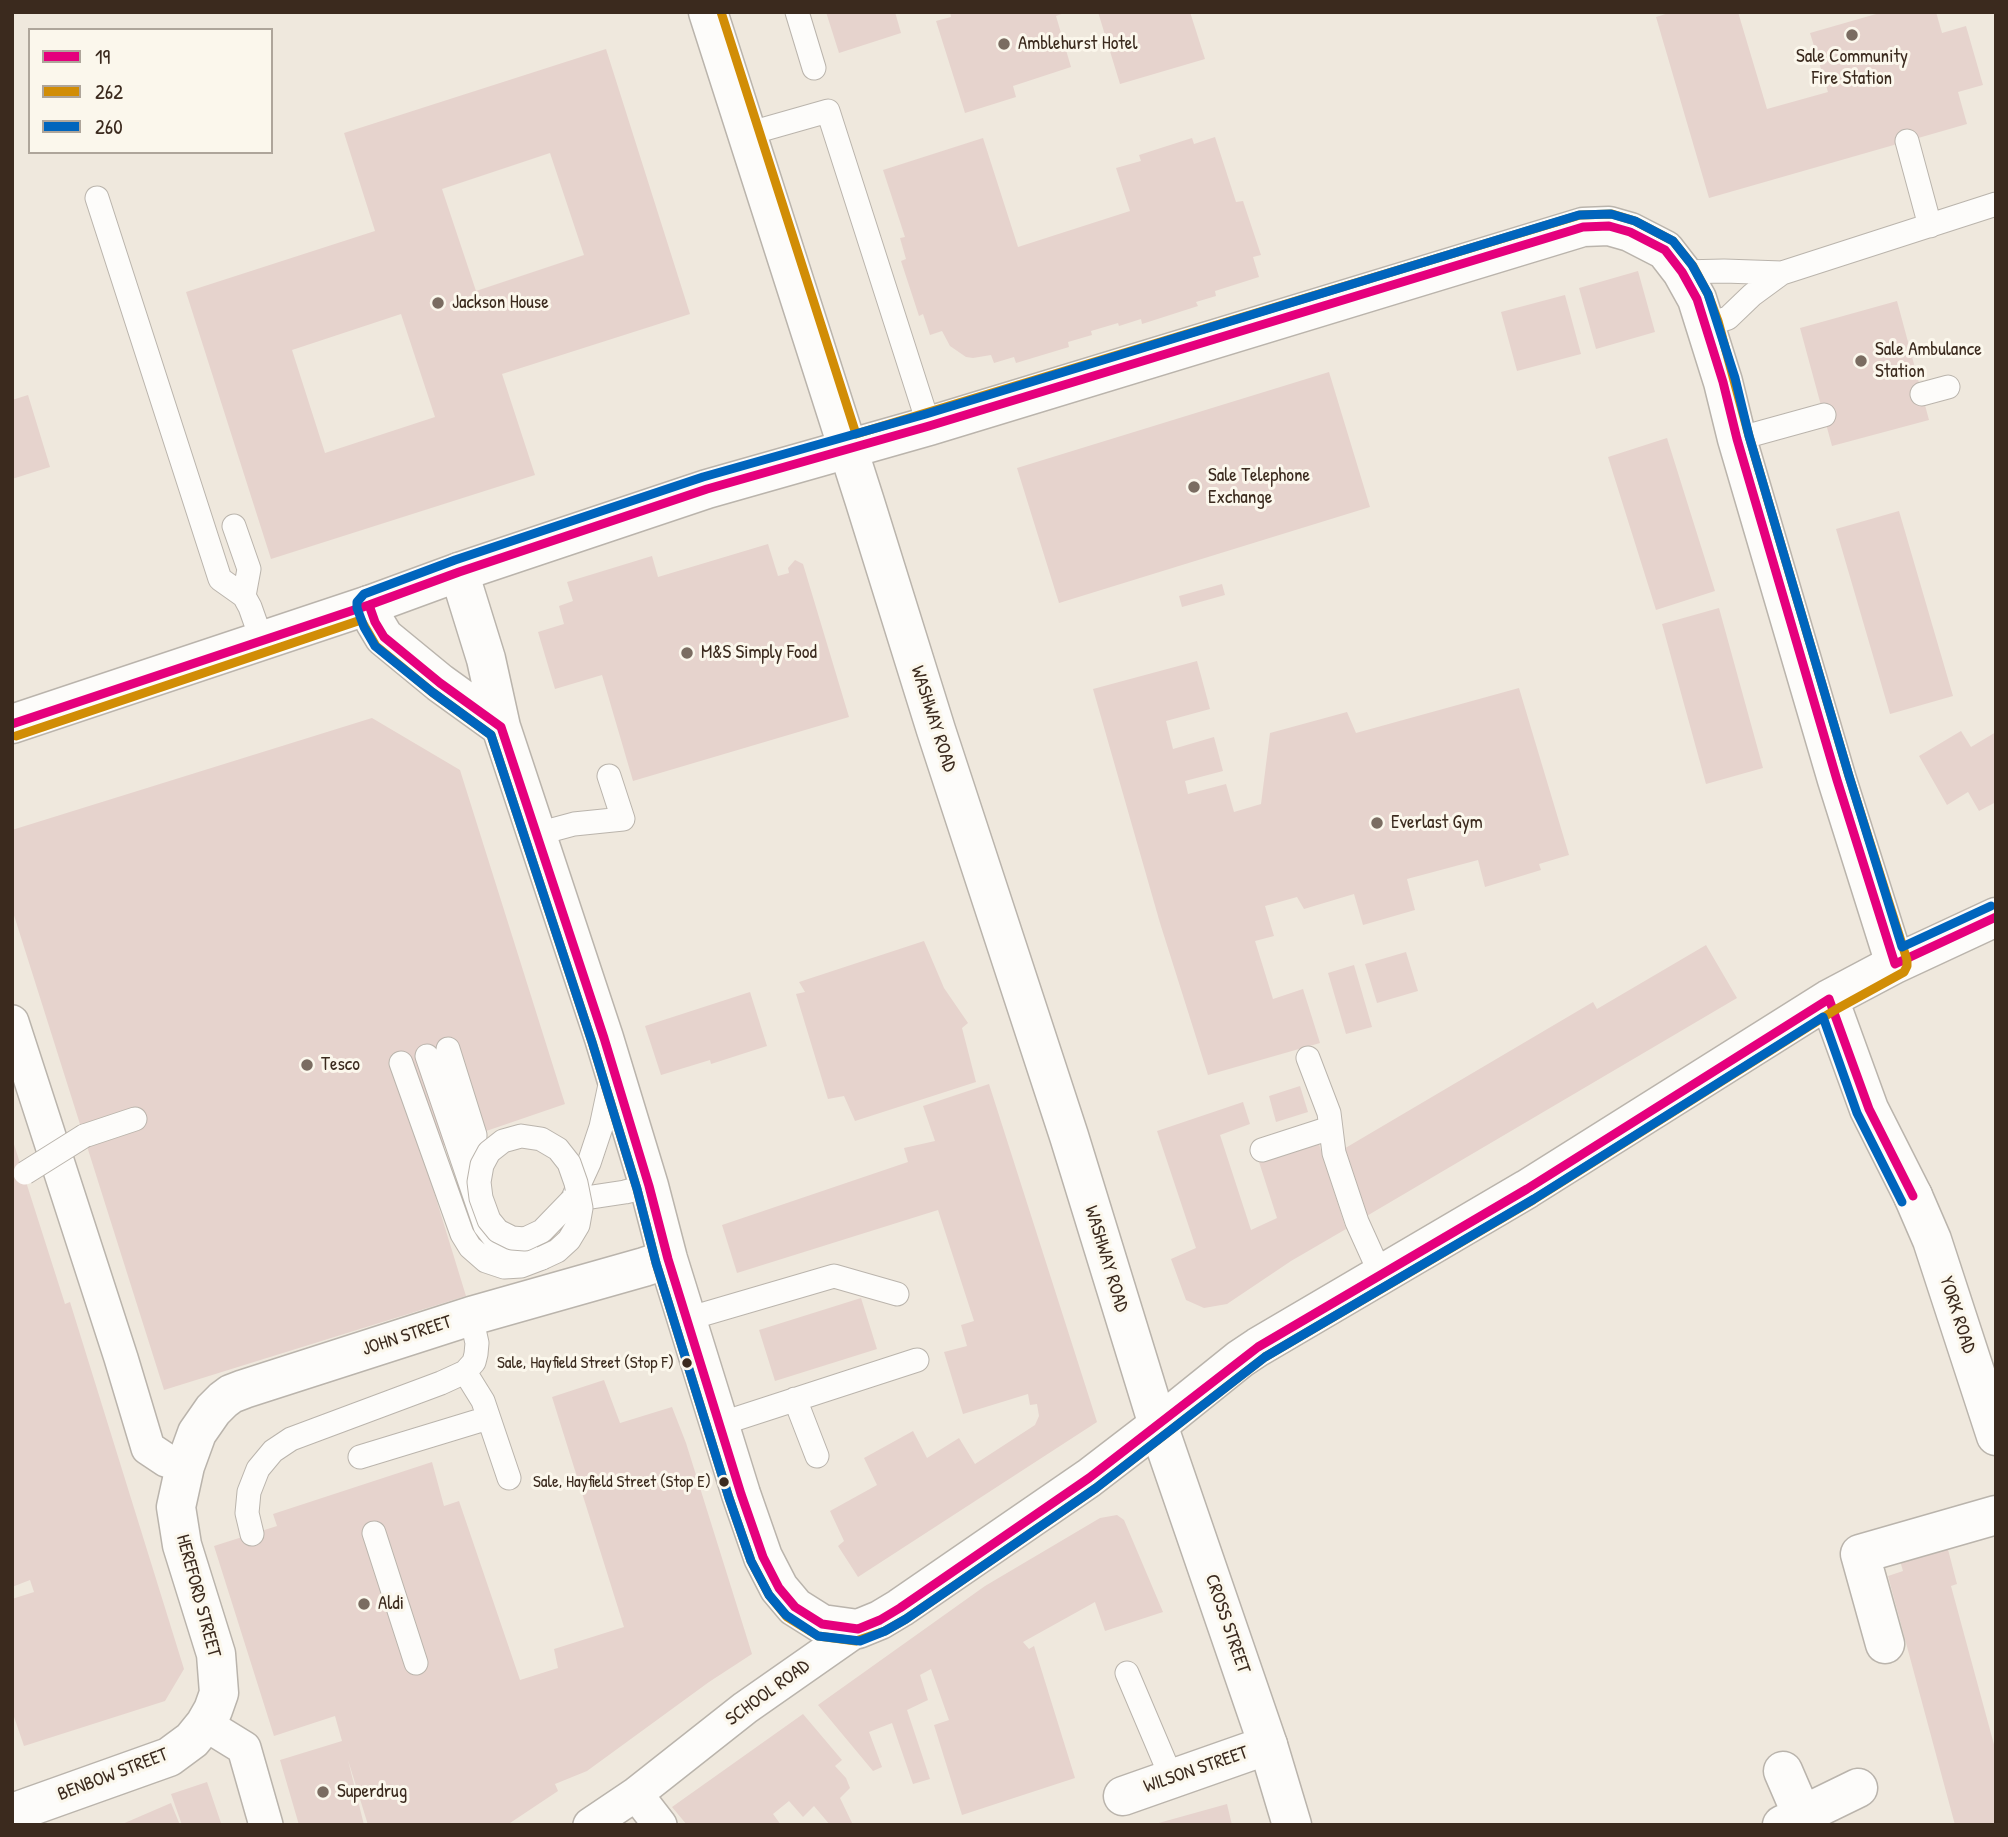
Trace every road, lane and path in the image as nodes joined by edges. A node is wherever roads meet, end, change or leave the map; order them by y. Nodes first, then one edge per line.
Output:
1 (708, 12) edge
2 (797, 12) edge
3 (814, 68) dead end
4 (747, 134) junction
5 (1907, 141) dead end
6 (97, 198) dead end
7 (1996, 204) edge
8 (1930, 226) junction
9 (1673, 261) junction
10 (1782, 273) junction
11 (1706, 325) junction
12 (1948, 387) dead end
13 (1922, 394) dead end
14 (1824, 415) dead end
15 (929, 426) junction
16 (1737, 439) junction
17 (848, 449) junction
18 (234, 526) dead end
19 (459, 572) junction
20 (244, 596) junction
21 (369, 605) junction
22 (262, 641) junction
23 (12, 724) edge
24 (500, 727) junction
25 (609, 775) dead end
26 (537, 834) junction
27 (1996, 918) edge
28 (1895, 964) junction
29 (1829, 999) junction
30 (12, 1022) edge
31 (437, 1053) dead end
32 (1308, 1058) dead end
33 (401, 1063) dead end
34 (613, 1072) junction
35 (135, 1119) dead end
36 (1330, 1128) junction
37 (1262, 1150) dead end
38 (18, 1175) edge
39 (649, 1186) junction
40 (572, 1200) junction
41 (542, 1258) junction
42 (668, 1259) junction
43 (1381, 1275) junction
44 (897, 1294) dead end
45 (471, 1316) junction
46 (687, 1319) junction
47 (917, 1360) dead end
48 (465, 1372) junction
49 (795, 1399) junction
50 (488, 1418) junction
51 (720, 1423) junction
52 (1158, 1425) junction
53 (1996, 1436) edge
54 (817, 1456) dead end
55 (360, 1457) dead end
56 (185, 1466) junction
57 (509, 1478) dead end
58 (1996, 1515) edge
59 (374, 1533) dead end
60 (251, 1534) dead end
61 (858, 1629) junction
62 (1885, 1644) dead end
63 (415, 1663) dead end
64 (1127, 1673) dead end
65 (205, 1724) junction
66 (1268, 1745) junction
67 (1783, 1771) dead end
68 (1172, 1779) junction
69 (1857, 1787) dead end
70 (636, 1794) junction
71 (1123, 1796) dead end
72 (12, 1812) edge
73 (1792, 1820) edge
74 (266, 1825) edge
75 (590, 1825) edge
76 (660, 1825) edge
77 (1292, 1825) edge

1 - 4 main road, WASHWAY ROAD
2 - 3 lane
4 - 15 lane
4 - 17 main road, WASHWAY ROAD
5 - 8 lane
6 - 20 lane
7 - 8 lane
8 - 10 lane
9 - 10 lane
9 - 11 main road
9 - 15 main road
10 - 11 lane
11 - 16 main road
12 - 13 lane
14 - 16 lane
15 - 17 main road
16 - 28 main road
17 - 19 main road
17 - 52 main road, WASHWAY ROAD
18 - 20 lane
19 - 21 main road
19 - 24 main road
20 - 22 lane
21 - 22 main road
21 - 24 main road
22 - 23 main road
24 - 26 main road
25 - 26 lane
26 - 34 main road
27 - 28 main road, SCHOOL ROAD
28 - 29 main road, SCHOOL ROAD
29 - 43 main road, SCHOOL ROAD
29 - 53 main road, YORK ROAD
30 - 56 street
31 - 41 lane
32 - 36 lane
33 - 41 lane
34 - 39 main road
34 - 40 lane
35 - 38 lane, bridge
36 - 37 lane
36 - 43 lane
39 - 40 lane
39 - 42 main road
40 - 41 lane, bridge
42 - 45 main road, JOHN STREET
42 - 46 main road
43 - 52 main road, SCHOOL ROAD
44 - 46 lane
45 - 48 lane
45 - 56 main road, JOHN STREET
46 - 51 main road
47 - 49 lane
48 - 50 lane
48 - 60 lane
49 - 51 lane
49 - 54 lane
50 - 55 lane
50 - 57 lane
51 - 61 main road
52 - 61 main road, SCHOOL ROAD
52 - 66 main road, CROSS STREET
56 - 65 main road, HEREFORD STREET
58 - 62 main road
59 - 63 lane
61 - 70 street, SCHOOL ROAD
64 - 68 lane
65 - 72 main road, BENBOW STREET
65 - 74 street
66 - 68 main road, WILSON STREET
66 - 77 main road, CROSS STREET
67 - 73 main road
68 - 71 main road, WILSON STREET
69 - 73 main road
70 - 75 street, SCHOOL ROAD
70 - 76 street

